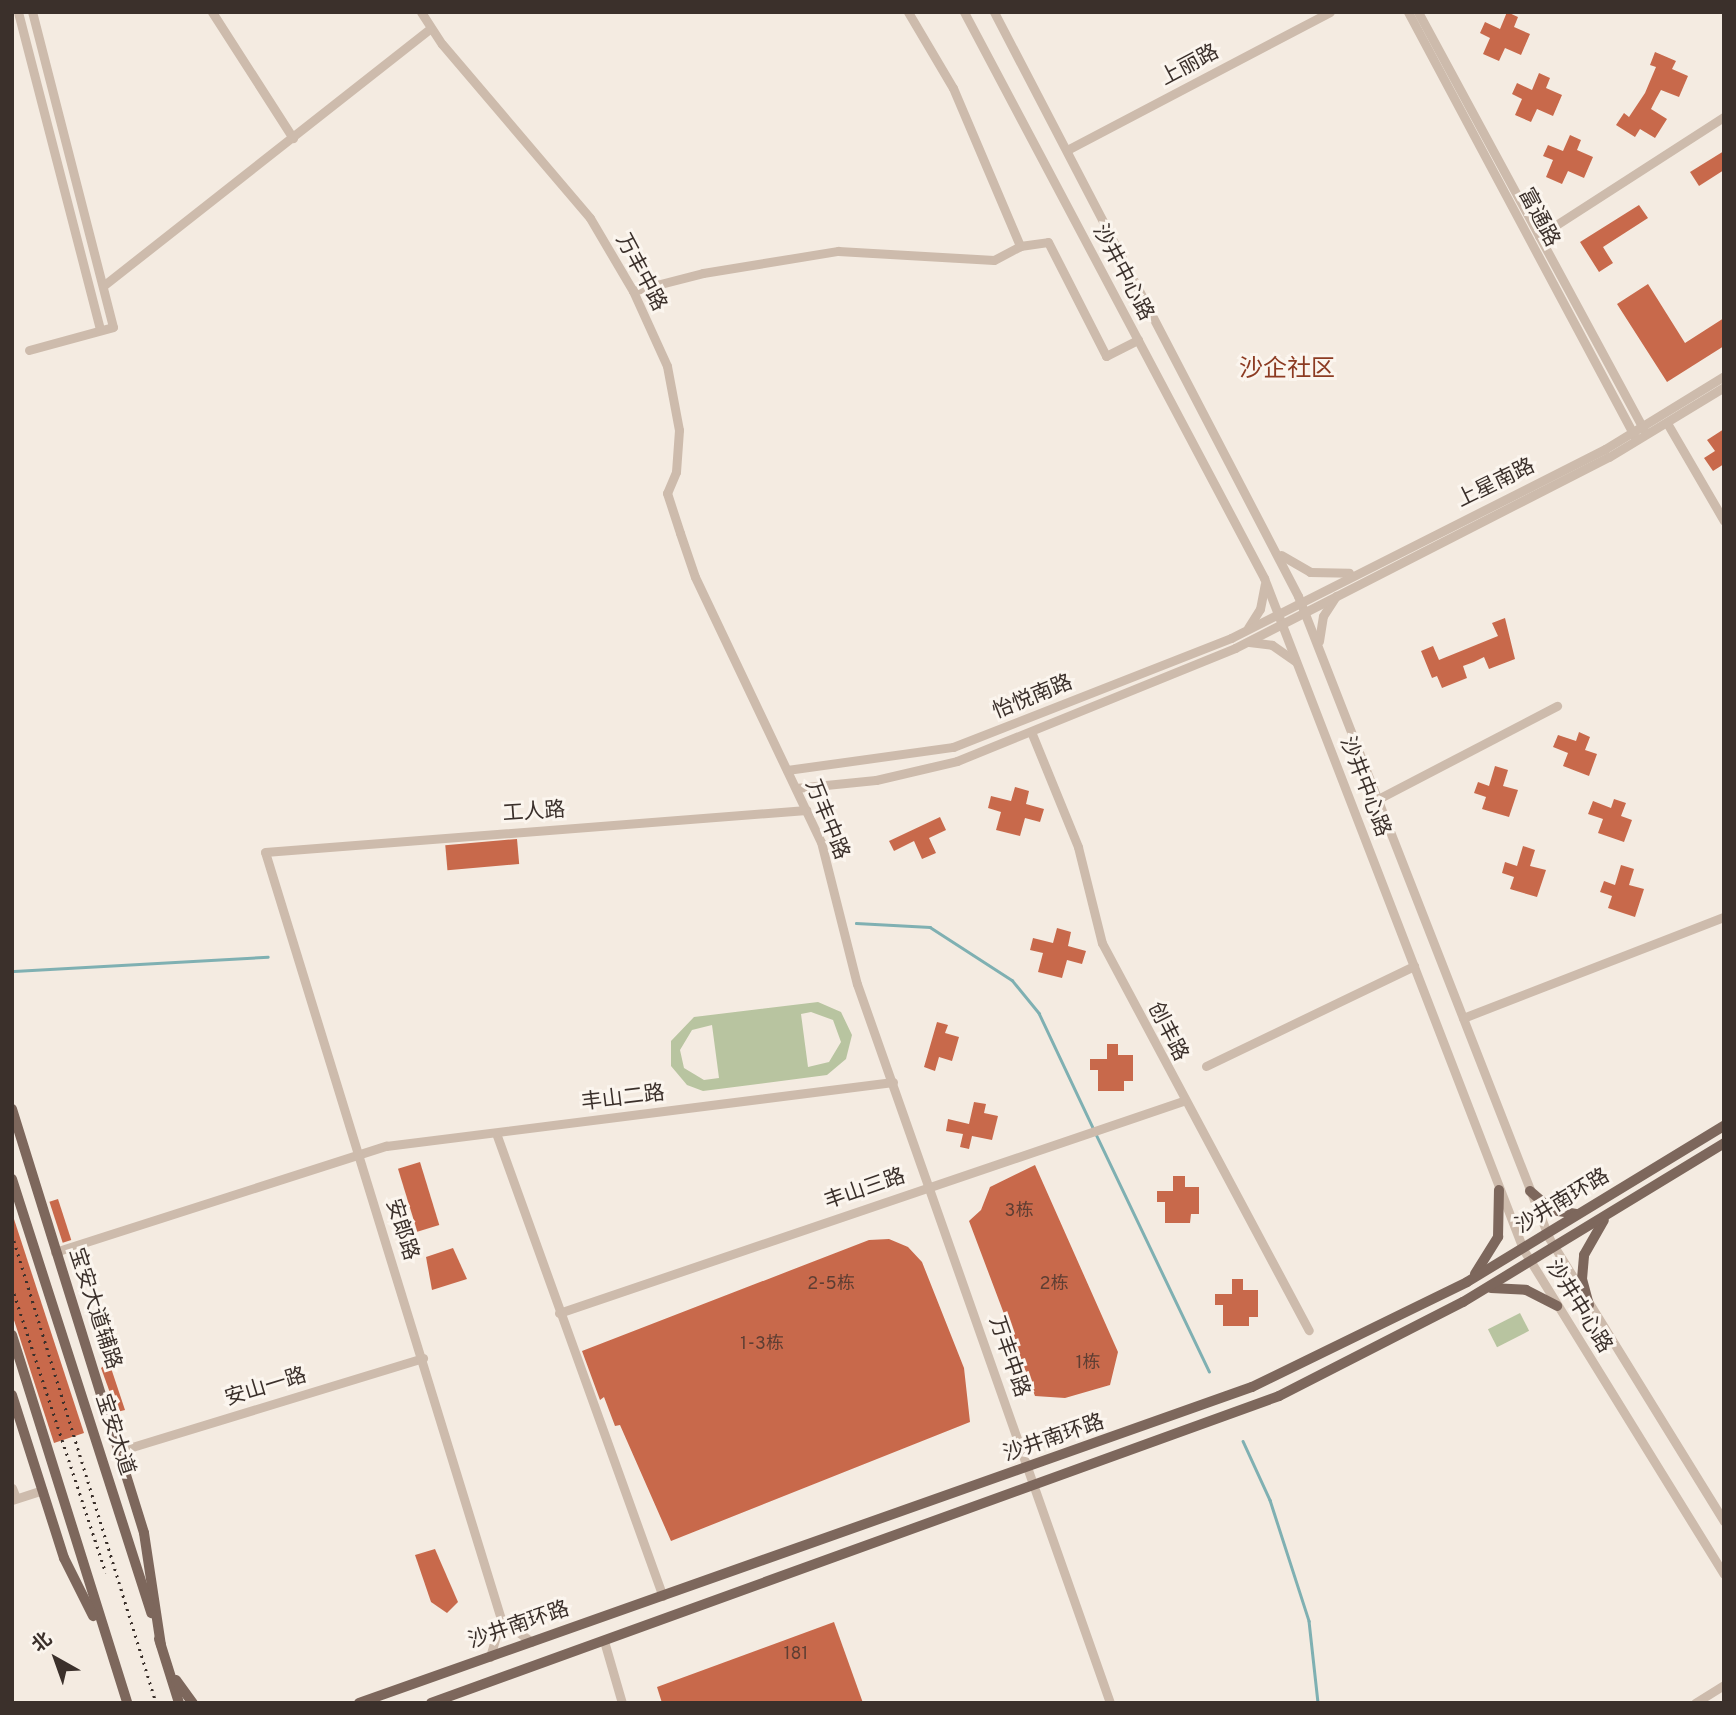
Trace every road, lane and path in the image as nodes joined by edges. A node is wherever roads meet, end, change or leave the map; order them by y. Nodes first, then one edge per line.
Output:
1 (18, 12) edge
2 (32, 12) edge
3 (212, 12) edge
4 (421, 12) edge
5 (908, 12) edge
6 (964, 12) edge
7 (994, 12) edge
8 (1330, 12) edge
9 (1408, 12) edge
10 (1418, 12) edge
11 (430, 29) junction
12 (1724, 117) edge
13 (293, 138) junction
14 (1067, 150) junction
15 (1539, 236) junction
16 (1020, 246) junction
17 (103, 286) junction
18 (633, 291) junction
19 (100, 330) junction
20 (1138, 340) junction
21 (29, 350) dead end
22 (1724, 376) edge
23 (1724, 387) edge
24 (1667, 423) junction
25 (1645, 431) junction
26 (1635, 437) junction
27 (1724, 521) edge
28 (1275, 547) junction
29 (1361, 570) junction
30 (1264, 579) junction
31 (1344, 590) junction
32 (1302, 605) junction
33 (1280, 618) junction
34 (1242, 633) junction
35 (1244, 643) junction
36 (1320, 650) junction
37 (1299, 666) junction
38 (1557, 706) dead end
39 (1032, 734) junction
40 (787, 770) junction
41 (796, 789) junction
42 (1378, 799) junction
43 (806, 810) junction
44 (265, 852) joint
45 (1724, 917) edge
46 (1414, 966) junction
47 (1463, 1018) junction
48 (1206, 1066) dead end
49 (893, 1082) junction
50 (1182, 1101) junction
51 (12, 1109) edge
52 (1724, 1126) edge
53 (496, 1132) junction
54 (1724, 1143) edge
55 (359, 1155) junction
56 (12, 1179) edge
57 (930, 1187) junction
58 (1499, 1190) junction
59 (1530, 1191) junction
60 (1612, 1212) junction
61 (1581, 1213) junction
62 (1547, 1234) junction
63 (1554, 1248) junction
64 (1523, 1249) junction
65 (55, 1252) junction
66 (1530, 1262) junction
67 (1467, 1282) junction
68 (1485, 1289) junction
69 (1429, 1301) junction
70 (1589, 1305) junction
71 (1557, 1306) junction
72 (559, 1313) junction
73 (1436, 1317) junction
74 (1308, 1330) dead end
75 (12, 1335) edge
76 (423, 1358) junction
77 (12, 1395) edge
78 (118, 1451) junction
79 (1028, 1468) junction
80 (1034, 1487) junction
81 (12, 1488) edge
82 (42, 1490) junction
83 (13, 1498) edge
84 (1724, 1521) edge
85 (1724, 1574) edge
86 (663, 1596) junction
87 (501, 1619) junction
88 (604, 1641) junction
89 (531, 1642) junction
90 (107, 1644) junction
91 (161, 1644) junction
92 (490, 1657) junction
93 (169, 1671) junction
94 (1724, 1685) edge
95 (449, 1700) edge
96 (125, 1703) edge
97 (179, 1703) edge
98 (192, 1703) edge
99 (359, 1703) edge
100 (431, 1703) edge
101 (622, 1703) edge
102 (1110, 1703) edge
103 (1695, 1703) edge

1 - 19 street
2 - 17 street
3 - 13 street
4 - 11 street, 万丰中路
5 - 16 street
6 - 20 street, 沙井中心路
7 - 14 street, 沙井中心路
8 - 14 street, 上丽路
9 - 26 street, 富通路
10 - 15 street, 富通路
11 - 13 street
11 - 18 street, 万丰中路
12 - 15 street
13 - 17 street
14 - 28 street, 沙井中心路
15 - 25 street, 富通路
16 - 18 street
16 - 20 street
17 - 19 street
18 - 40 street, 万丰中路
19 - 21 street
20 - 30 street, 沙井中心路
22 - 25 street, 上星南路
23 - 24 street, 上星南路
24 - 25 street, 上星南路
24 - 27 street
25 - 26 street, 上星南路
26 - 29 street, 上星南路
26 - 31 street, 上星南路
28 - 29 street
28 - 32 street, 沙井中心路
29 - 32 street, 上星南路
30 - 33 street, 沙井中心路
30 - 34 street
31 - 32 street, 上星南路
31 - 36 street
32 - 33 street, 上星南路
32 - 36 street, 沙井中心路
33 - 34 street, 怡悦南路
33 - 35 street, 怡悦南路
33 - 37 street, 沙井中心路
34 - 40 street, 怡悦南路
35 - 37 street
35 - 39 street, 怡悦南路
36 - 42 street, 沙井中心路
37 - 46 street, 沙井中心路
38 - 42 street
39 - 41 street, 怡悦南路
39 - 50 street, 创丰路
40 - 41 street, 万丰中路
41 - 43 street, 万丰中路
42 - 47 street, 沙井中心路
43 - 44 street, 工人路
43 - 49 street, 万丰中路
44 - 55 street, 安郎路
45 - 47 street
46 - 48 street
46 - 58 street, 沙井中心路
47 - 59 street, 沙井中心路
49 - 53 street, 丰山二路
49 - 57 street, 万丰中路
50 - 57 street, 丰山三路
50 - 74 street, 创丰路
51 - 65 main road, 宝安大道辅路
52 - 61 main road, 沙井南环路
53 - 55 street, 丰山二路
53 - 72 street
54 - 60 main road, 沙井南环路
55 - 65 street, 丰山二路
55 - 76 street, 安郎路
56 - 91 main road, 宝安大道
57 - 72 street, 丰山三路
57 - 79 street, 万丰中路
58 - 64 street, 沙井中心路
58 - 67 main road
59 - 61 main road
59 - 62 street, 沙井中心路
60 - 63 main road, 沙井南环路
60 - 70 main road
61 - 62 main road, 沙井南环路
62 - 63 street, 沙井中心路
62 - 64 main road, 沙井南环路
63 - 66 main road, 沙井南环路
63 - 70 street, 沙井中心路
64 - 66 street, 沙井中心路
64 - 67 main road, 沙井南环路
65 - 78 main road, 宝安大道辅路
66 - 68 main road, 沙井南环路
66 - 71 street, 沙井中心路
67 - 69 main road, 沙井南环路
68 - 71 main road
68 - 73 main road, 沙井南环路
69 - 73 main road
69 - 79 main road, 沙井南环路
70 - 84 street, 沙井中心路
71 - 85 street, 沙井中心路
72 - 86 street
73 - 80 main road, 沙井南环路
75 - 90 main road
76 - 78 street, 安山一路
76 - 87 street, 安郎路
77 - 82 main road
78 - 91 main road, 宝安大道辅路
79 - 80 street, 万丰中路
79 - 86 main road, 沙井南环路
80 - 88 main road, 沙井南环路
80 - 102 street, 万丰中路
81 - 83 street
82 - 83 street
82 - 90 main road
86 - 89 main road, 沙井南环路
87 - 89 street
87 - 92 street
88 - 95 main road, 沙井南环路
88 - 101 street
89 - 92 main road, 沙井南环路
90 - 96 main road
91 - 93 main road, 宝安大道
92 - 99 main road, 沙井南环路
93 - 97 main road, 宝安大道
93 - 98 main road
94 - 103 street
95 - 100 main road, 沙井南环路

